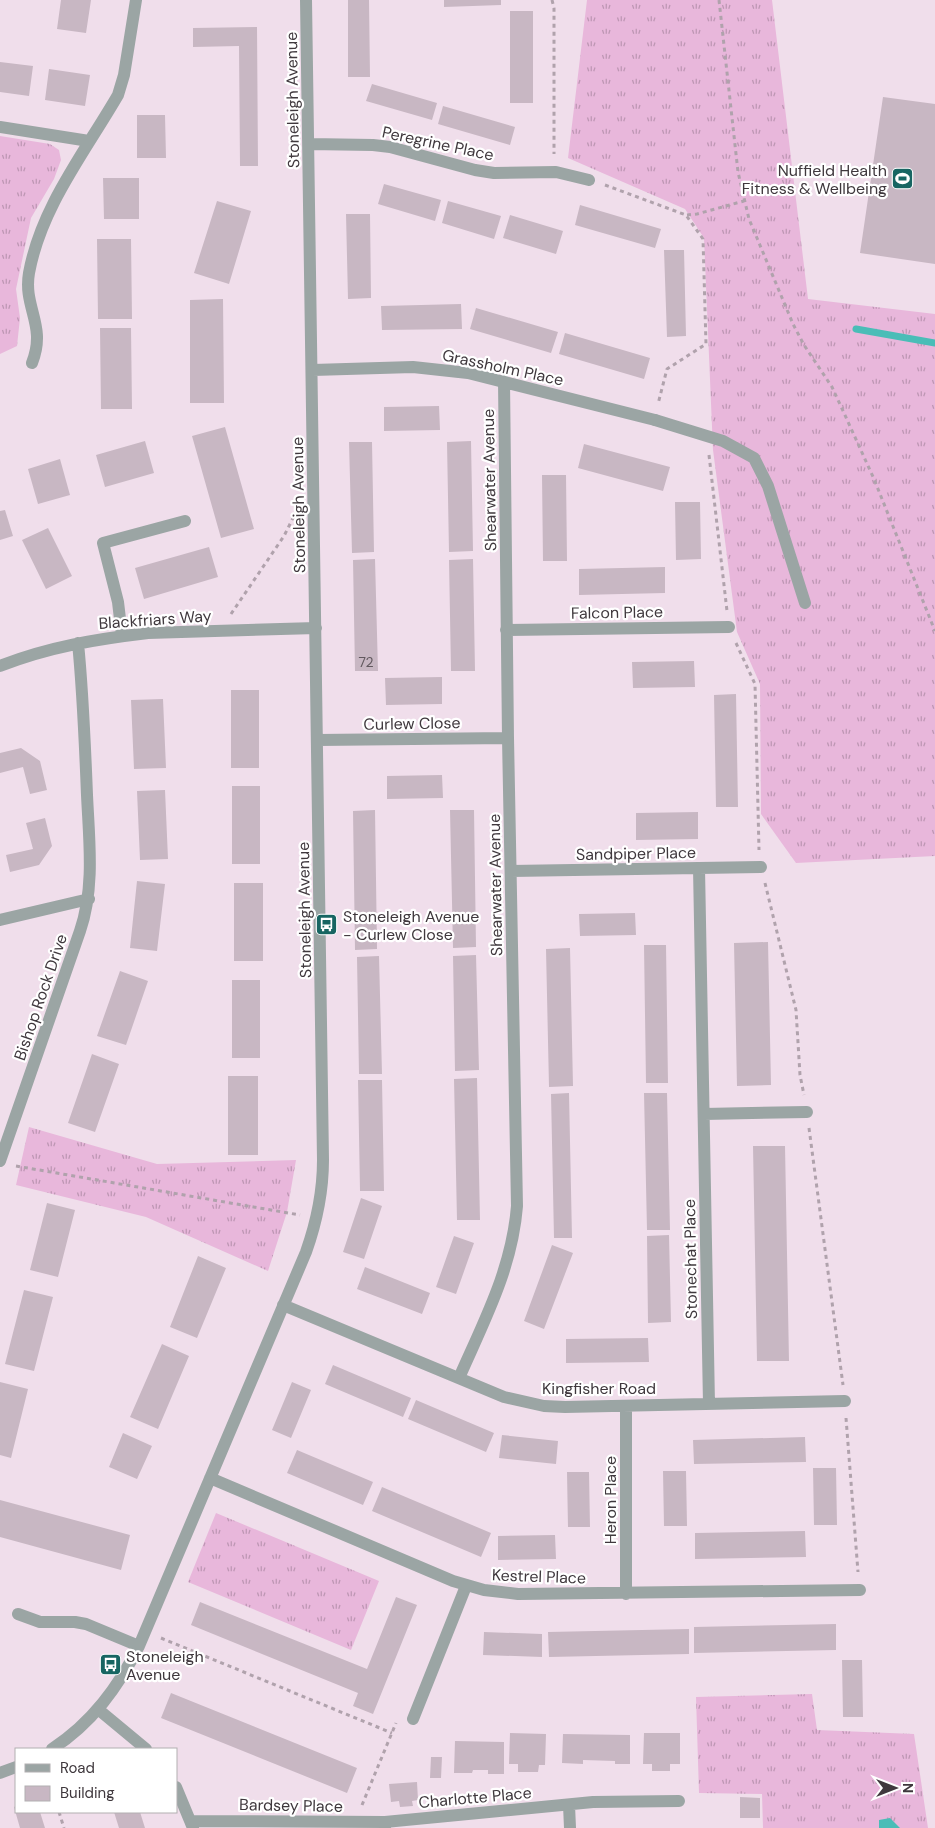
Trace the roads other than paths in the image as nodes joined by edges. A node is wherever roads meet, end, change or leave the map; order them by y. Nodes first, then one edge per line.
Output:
1 (136, 0) edge
2 (306, 0) edge
3 (0, 127) edge
4 (89, 141) junction
5 (309, 144) junction
6 (589, 180) road end
7 (32, 363) dead end
8 (313, 370) junction
9 (504, 381) junction
10 (185, 521) dead end
11 (805, 603) dead end
12 (728, 627) road end
13 (316, 628) junction
14 (506, 630) junction
15 (122, 636) junction
16 (78, 643) junction
17 (0, 666) edge
18 (508, 738) junction
19 (318, 740) junction
20 (761, 867) road end
21 (699, 868) junction
22 (511, 872) junction
23 (88, 899) junction
24 (0, 920) edge
25 (807, 1112) road end
26 (704, 1114) junction
27 (0, 1161) edge
28 (283, 1304) junction
29 (459, 1378) junction
30 (845, 1401) road end
31 (709, 1404) junction
32 (626, 1406) junction
33 (210, 1478) junction
34 (466, 1586) junction
35 (860, 1590) road end
36 (626, 1594) junction
37 (18, 1614) dead end
38 (139, 1646) junction
39 (99, 1710) junction
40 (413, 1720) dead end
41 (54, 1748) edge
42 (145, 1748) edge
43 (15, 1768) edge
44 (0, 1773) edge
45 (178, 1792) edge
46 (679, 1801) dead end
47 (569, 1805) junction
48 (192, 1824) edge
49 (385, 1825) edge
50 (570, 1828) edge

1 - 4 street
2 - 5 street, Stoneleigh Avenue
3 - 4 street
4 - 7 street
5 - 6 street, Peregrine Place
5 - 8 street, Stoneleigh Avenue
8 - 9 street, Grassholm Place
8 - 13 street, Stoneleigh Avenue
9 - 11 street, Grassholm Place
9 - 14 street, Shearwater Avenue
10 - 15 street
12 - 14 street, Falcon Place
13 - 15 street, Blackfriars Way
13 - 19 street, Stoneleigh Avenue
14 - 18 street, Shearwater Avenue
15 - 16 street, Blackfriars Way
16 - 17 street, Blackfriars Way
16 - 23 street, Bishop Rock Drive
18 - 19 street, Curlew Close
18 - 22 street, Shearwater Avenue
19 - 28 street, Stoneleigh Avenue
20 - 21 street, Sandpiper Place
21 - 22 street, Sandpiper Place
21 - 26 street, Stonechat Place
22 - 29 street, Shearwater Avenue
23 - 24 street, Bishop Rock Drive
23 - 27 street, Bishop Rock Drive
25 - 26 street
26 - 31 street, Stonechat Place
28 - 29 street, Kingfisher Road
28 - 33 street, Stoneleigh Avenue
29 - 32 street, Kingfisher Road
30 - 31 street, Kingfisher Road
31 - 32 street, Kingfisher Road
32 - 36 street, Heron Place
33 - 34 street, Kestrel Place
33 - 38 street, Stoneleigh Avenue
34 - 36 street, Kestrel Place
34 - 40 street
35 - 36 street, Kestrel Place
37 - 38 street
38 - 39 street, Stoneleigh Avenue
39 - 41 street, Stoneleigh Avenue
39 - 42 street
43 - 44 street
45 - 48 street, Bardsey Place
46 - 47 street, Charlotte Place
47 - 49 street, Charlotte Place
47 - 50 street
48 - 49 street, Bardsey Place

